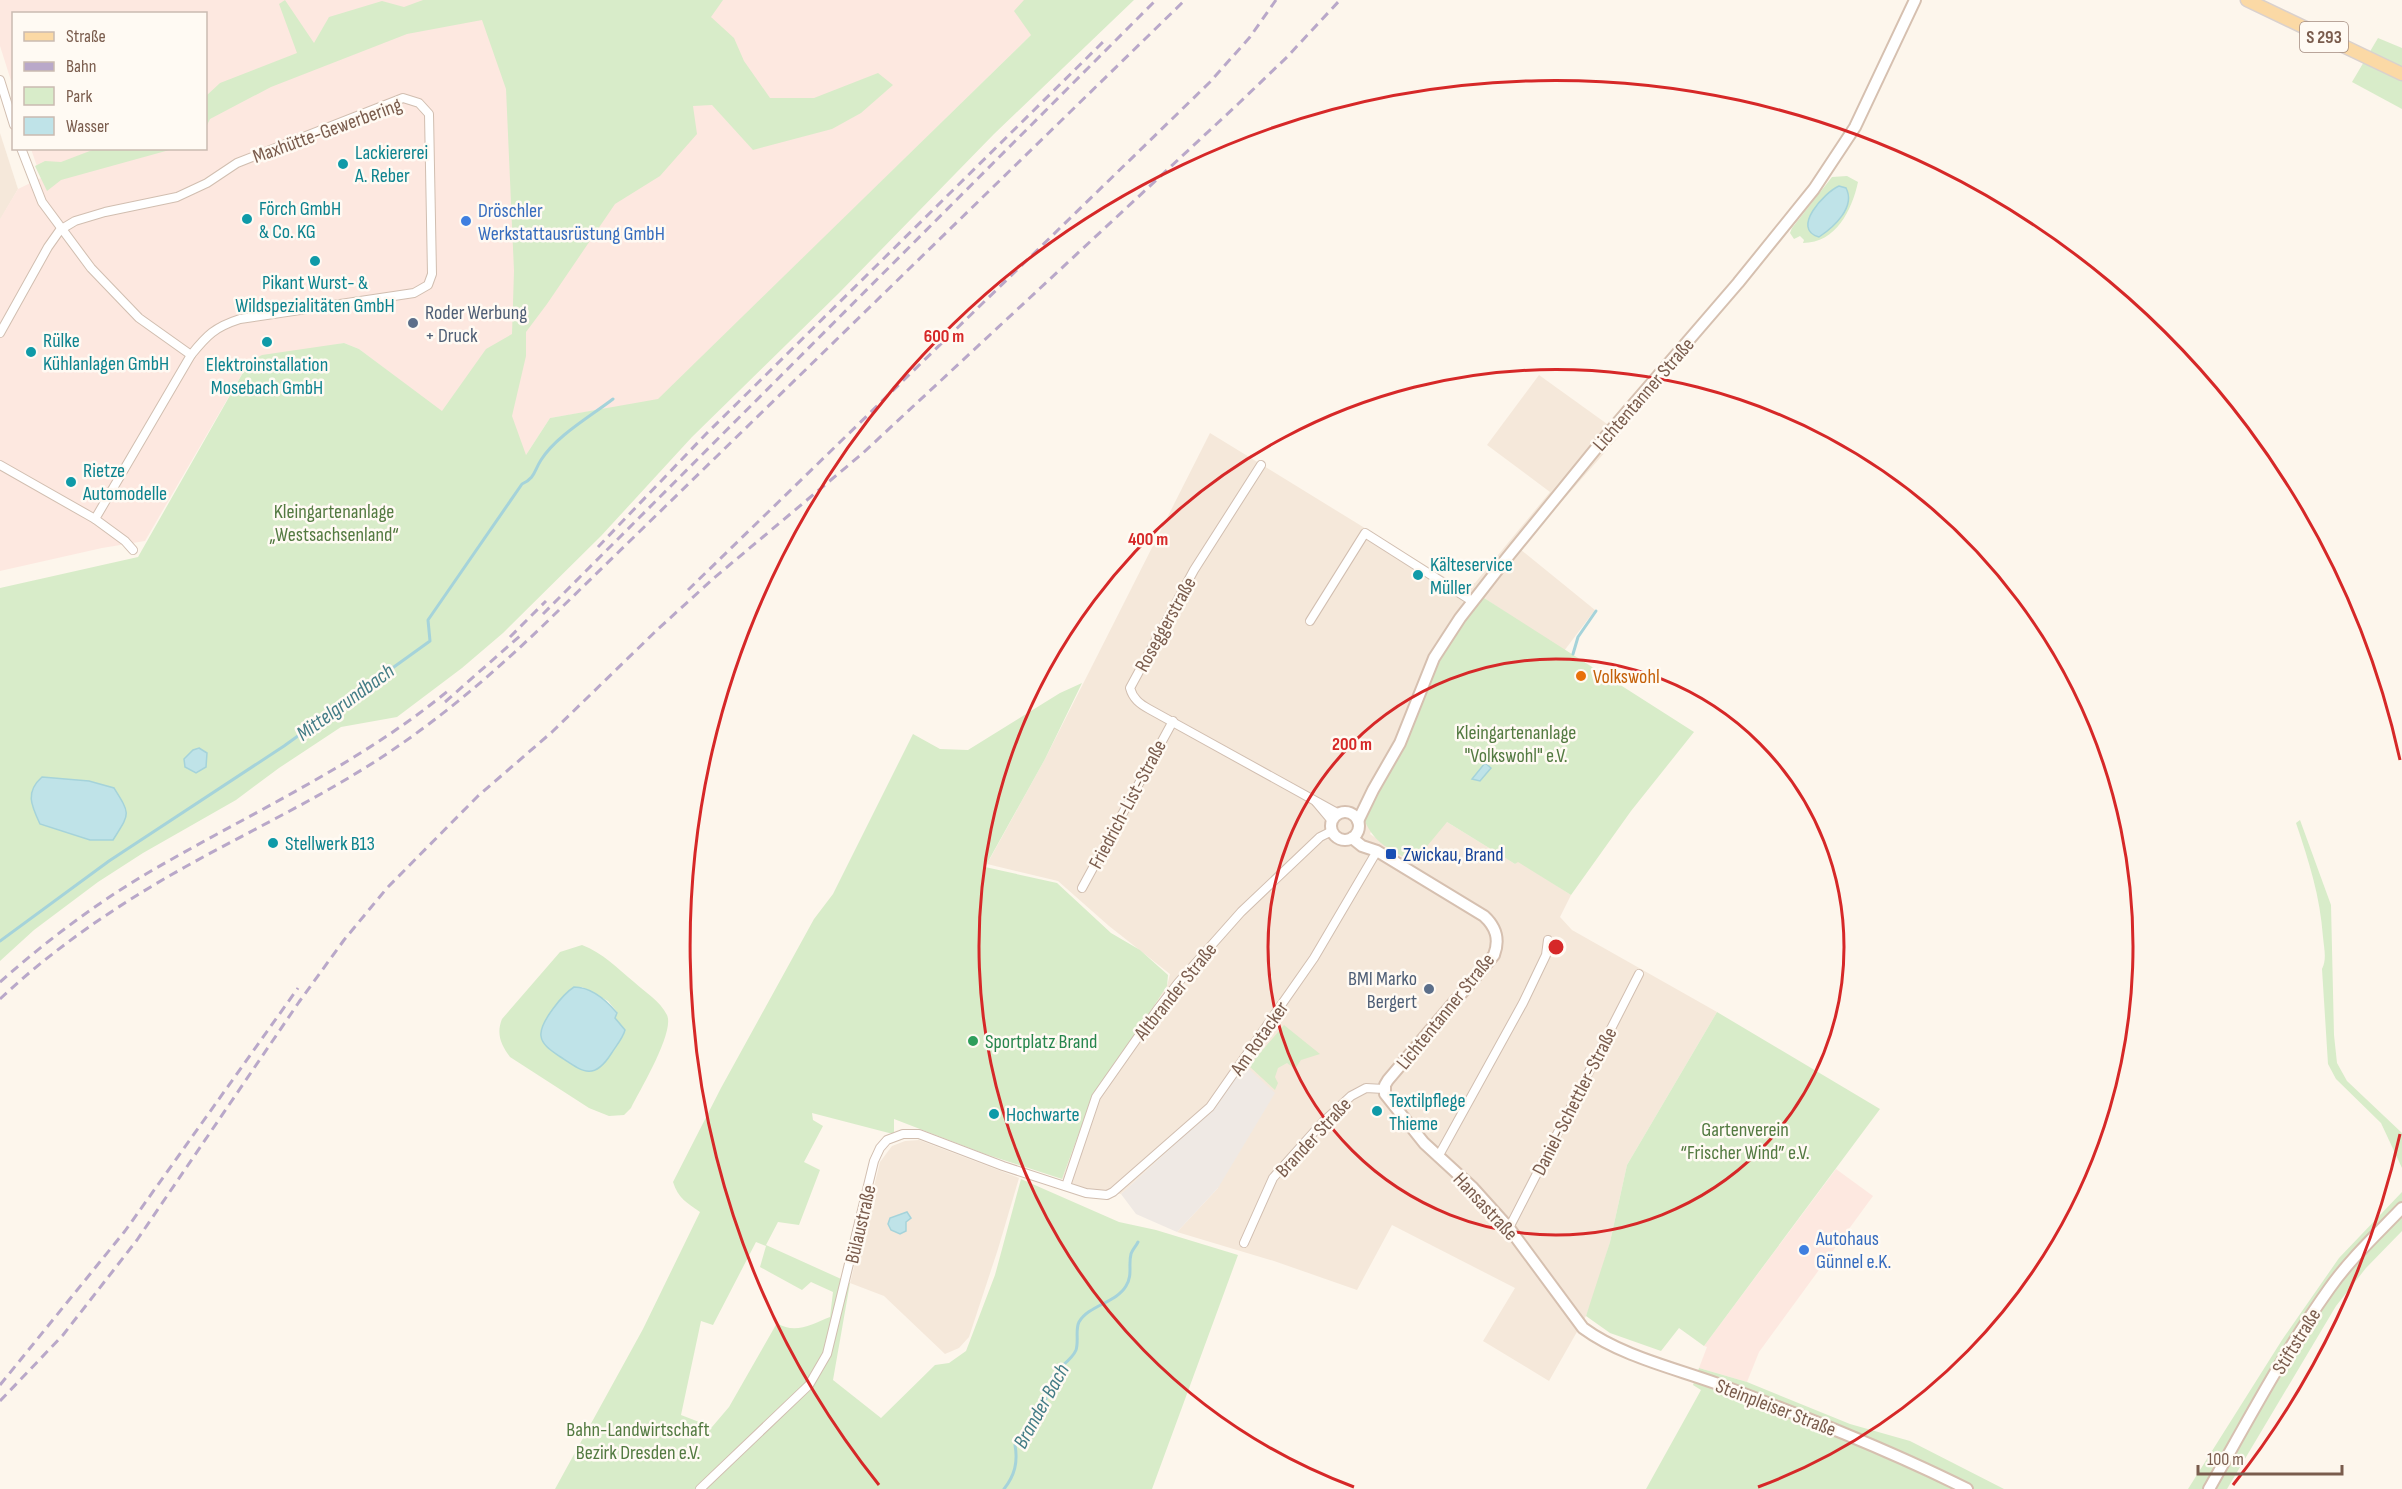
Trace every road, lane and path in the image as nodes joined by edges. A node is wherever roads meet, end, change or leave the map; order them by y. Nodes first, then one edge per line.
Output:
1 (1915, 0) edge
2 (2247, 0) edge
3 (2402, 74) edge
4 (0, 80) edge
5 (12, 119) edge
6 (22, 150) edge
7 (60, 230) junction
8 (0, 333) edge
9 (191, 355) junction
10 (0, 465) edge
11 (1261, 465) dead end
12 (95, 519) junction
13 (133, 550) dead end
14 (1472, 601) junction
15 (1310, 621) dead end
16 (1173, 721) junction
17 (1373, 790) junction
18 (1338, 819) junction
19 (1356, 830) junction
20 (1377, 851) junction
21 (1082, 888) dead end
22 (1548, 940) dead end
23 (1639, 974) dead end
24 (1384, 1089) junction
25 (1438, 1157) junction
26 (1066, 1186) junction
27 (1107, 1195) joint
28 (2402, 1208) edge
29 (1509, 1228) junction
30 (1244, 1243) dead end
31 (1583, 1328) joint
32 (700, 1489) edge
33 (1967, 1489) edge
34 (2209, 1489) edge

1 - 14 street, Lichtentanner Straße
2 - 3 main road, S 293
4 - 5 street
6 - 7 street
7 - 8 street
7 - 9 street
7 - 9 street, Maxhütte-Gewerbering
9 - 12 street, Maxhütte-Gewerbering
10 - 12 street
11 - 16 street, Roseggerstraße
12 - 13 street
14 - 15 street
14 - 17 street, Lichtentanner Straße
16 - 18 street, Roseggerstraße
16 - 21 street, Friedrich-List-Straße
17 - 18 street, Lichtentanner Straße
17 - 19 street, Lichtentanner Straße
18 - 19 street, Lichtentanner Straße
18 - 19 street, Lichtentanner Straße
18 - 26 street, Altbrander Straße
19 - 20 street, Lichtentanner Straße
20 - 24 street, Lichtentanner Straße
20 - 27 street, Am Rotacker
22 - 25 street
23 - 29 street, Daniel-Schettler-Straße
24 - 25 street, Hansastraße
24 - 30 street, Brander Straße
25 - 29 street, Hansastraße
26 - 27 street, Bülaustraße
26 - 32 street, Bülaustraße
28 - 34 street, Stiftstraße
29 - 31 street, Hansastraße
31 - 33 street, Steinpleiser Straße

